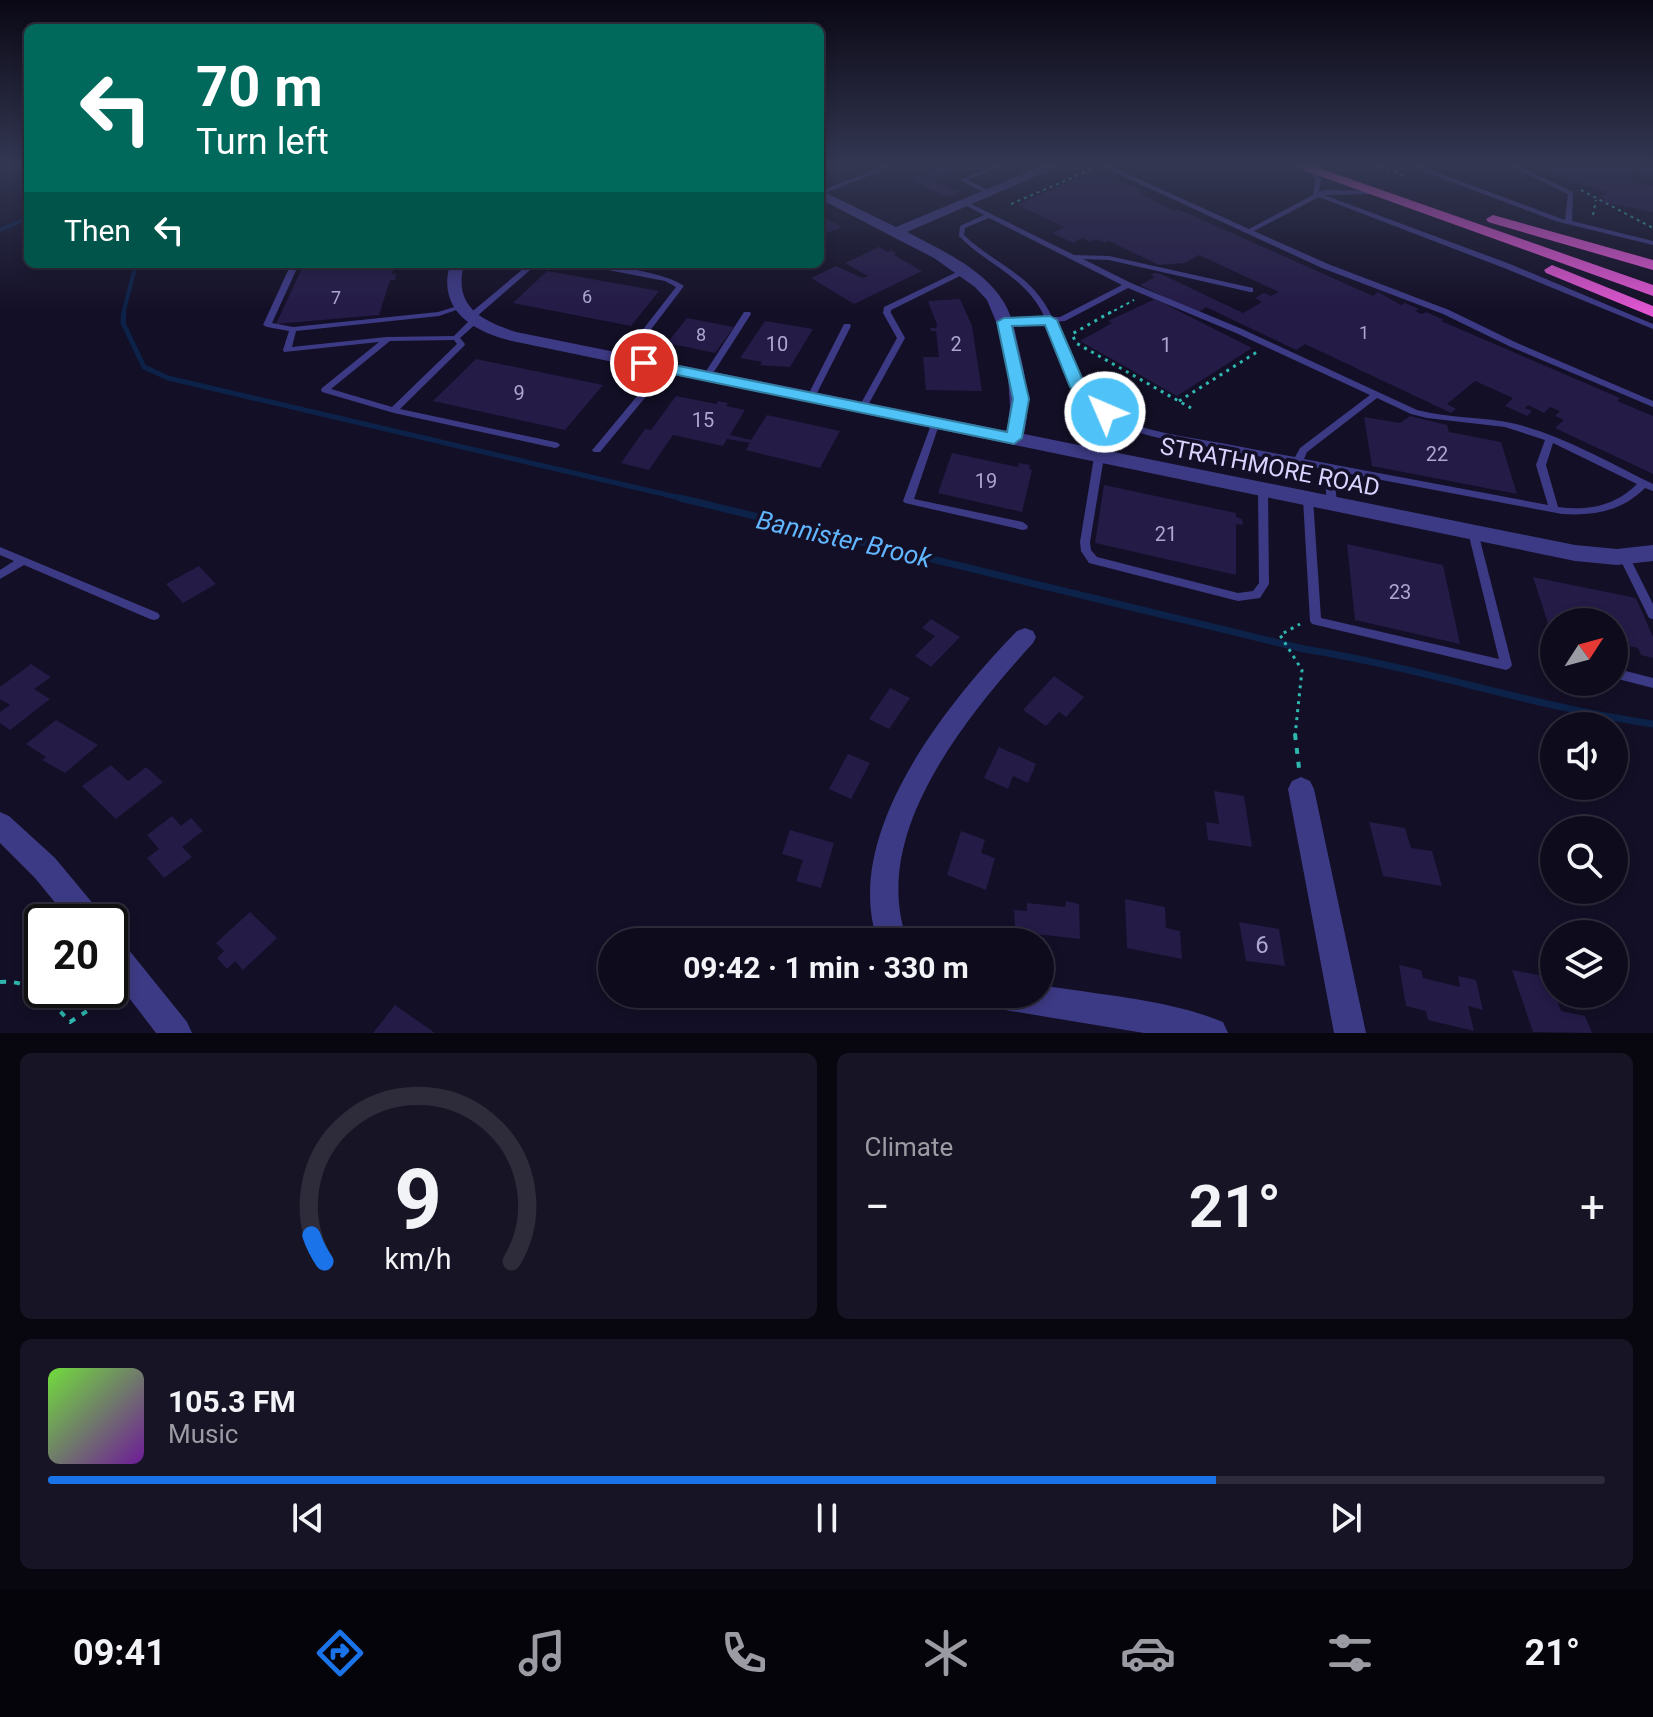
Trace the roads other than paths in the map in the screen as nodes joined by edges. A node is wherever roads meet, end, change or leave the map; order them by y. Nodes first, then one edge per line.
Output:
1 (858, 214) edge
2 (938, 214) edge
3 (1212, 214) edge
4 (1280, 214) edge
5 (1369, 214) edge
6 (1422, 214) edge
7 (1433, 214) edge
8 (1477, 214) edge
9 (1479, 214) edge
10 (1542, 214) edge
11 (1569, 214) edge
12 (990, 215) joint
13 (1568, 223) junction
14 (1248, 232) junction
15 (893, 233) junction
16 (1653, 243) edge
17 (1073, 257) junction
18 (1653, 265) edge
19 (293, 268) edge
20 (456, 268) edge
21 (528, 268) edge
22 (608, 268) edge
23 (964, 272) junction
24 (1653, 278) edge
25 (1127, 289) junction
26 (1250, 290) dead end
27 (1653, 291) edge
28 (1653, 309) edge
29 (747, 314) dead end
30 (469, 315) junction
31 (1050, 320) junction
32 (1004, 322) junction
33 (847, 326) dead end
34 (1653, 327) edge
35 (293, 329) junction
36 (456, 338) junction
37 (388, 339) junction
38 (624, 359) junction
39 (665, 368) junction
40 (707, 376) junction
41 (1377, 394) junction
42 (811, 397) junction
43 (1653, 404) edge
44 (863, 407) junction
45 (394, 410) junction
46 (936, 422) junction
47 (1014, 438) junction
48 (1550, 439) junction
49 (555, 445) dead end
50 (597, 450) dead end
51 (1099, 457) junction
52 (1298, 461) junction
53 (1329, 467) junction
54 (1648, 486) edge
55 (1263, 490) junction
56 (1308, 499) junction
57 (1332, 504) junction
58 (1554, 510) junction
59 (1023, 526) dead end
60 (1473, 532) junction
61 (0, 551) edge
62 (1653, 553) edge
63 (1624, 557) junction
64 (23, 561) junction
65 (0, 575) edge
66 (1653, 615) edge
67 (154, 616) dead end
68 (1025, 637) dead end
69 (1628, 677) edge
70 (1653, 683) edge
71 (1301, 789) road end
72 (0, 825) edge
73 (75, 904) edge
74 (887, 928) edge
75 (128, 972) edge
76 (1054, 1003) edge
77 (176, 1033) edge
78 (1212, 1033) edge
79 (1350, 1033) edge

1 - 15 street
2 - 15 street
3 - 14 lane
4 - 14 lane
5 - 34 lane
6 - 28 highway
7 - 27 highway
8 - 24 highway
9 - 18 highway
10 - 13 lane
11 - 13 lane
12 - 17 lane
12 - 31 lane
13 - 16 lane
14 - 43 lane
15 - 23 street
17 - 25 lane
17 - 26 lane
19 - 35 lane
20 - 30 street
21 - 30 lane
22 - 38 lane
23 - 32 street
23 - 44 lane
25 - 31 lane
25 - 41 lane
29 - 40 lane
30 - 35 lane
30 - 36 lane
30 - 38 street, STRATHMORE ROAD
31 - 32 lane
31 - 52 lane
32 - 47 street
33 - 42 lane
35 - 37 lane
36 - 37 lane
36 - 45 lane
37 - 45 lane
38 - 39 street, STRATHMORE ROAD
39 - 40 street, STRATHMORE ROAD
39 - 50 lane
40 - 42 street, STRATHMORE ROAD
41 - 48 lane
41 - 52 lane
42 - 44 street, STRATHMORE ROAD
44 - 46 street, STRATHMORE ROAD
45 - 49 lane
46 - 47 street, STRATHMORE ROAD
46 - 59 lane
47 - 51 street, STRATHMORE ROAD
48 - 54 lane
48 - 58 lane
51 - 55 street, STRATHMORE ROAD
51 - 55 lane
52 - 53 lane
53 - 57 lane
53 - 58 lane
54 - 58 lane
55 - 56 street, STRATHMORE ROAD
56 - 57 street, STRATHMORE ROAD
56 - 60 lane
57 - 60 street, STRATHMORE ROAD
60 - 63 street, STRATHMORE ROAD
61 - 64 lane
62 - 63 street, STRATHMORE ROAD
63 - 66 lane
64 - 65 lane
64 - 67 lane
68 - 74 street
69 - 70 lane
71 - 79 street
72 - 73 street
75 - 77 street
76 - 78 street

